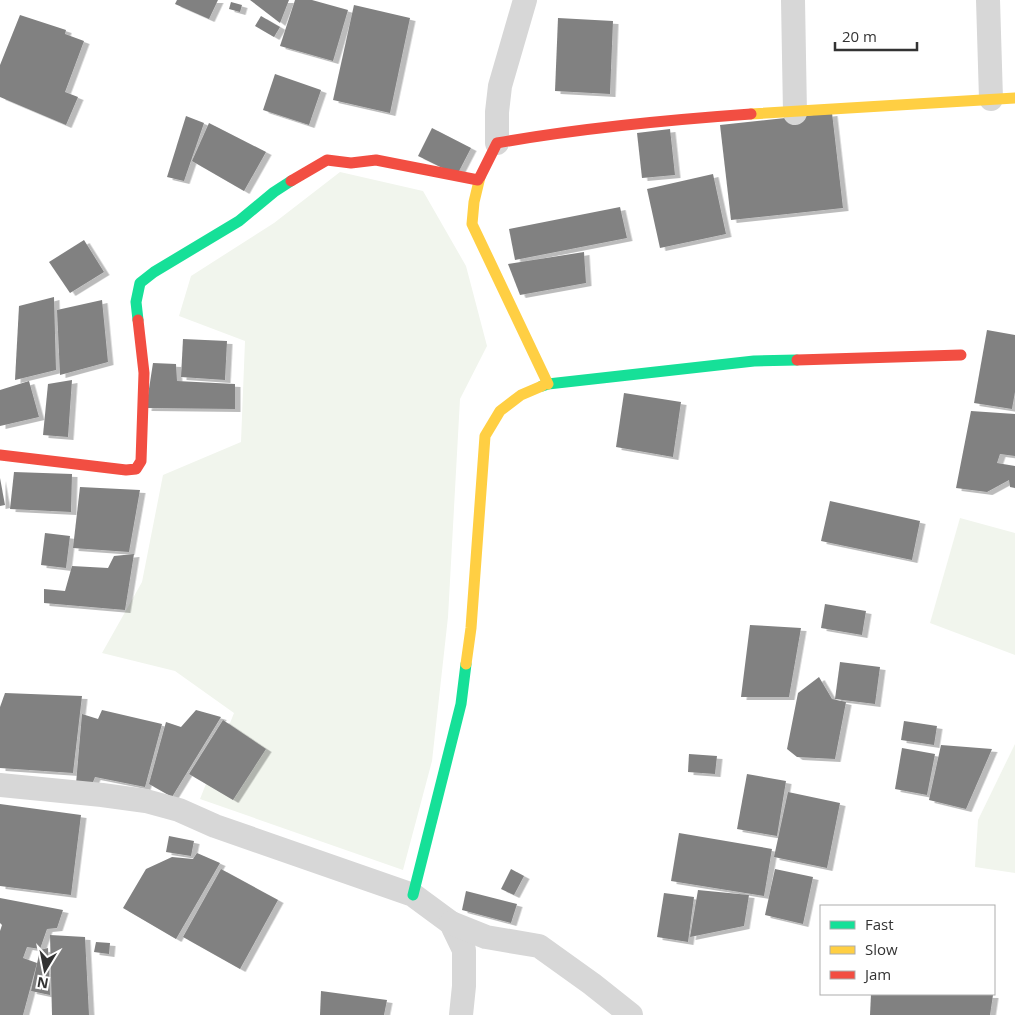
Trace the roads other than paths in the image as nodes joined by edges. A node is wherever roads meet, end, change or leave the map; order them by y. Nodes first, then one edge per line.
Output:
1 (525, 0) edge
2 (794, 0) edge
3 (988, 0) edge
4 (1015, 98) edge
5 (991, 99) junction
6 (795, 113) junction
7 (497, 143) junction
8 (478, 180) junction
9 (961, 355) dead end
10 (548, 384) junction
11 (0, 455) edge
12 (0, 785) edge
13 (413, 895) junction
14 (452, 923) junction
15 (461, 1015) edge
16 (631, 1015) edge

1 - 7 street
2 - 6 street
3 - 5 street
4 - 5 street
5 - 6 street
6 - 7 street
7 - 8 street
8 - 10 street
8 - 11 street
9 - 10 street
10 - 13 street
12 - 13 street
13 - 14 street
14 - 15 street
14 - 16 street

